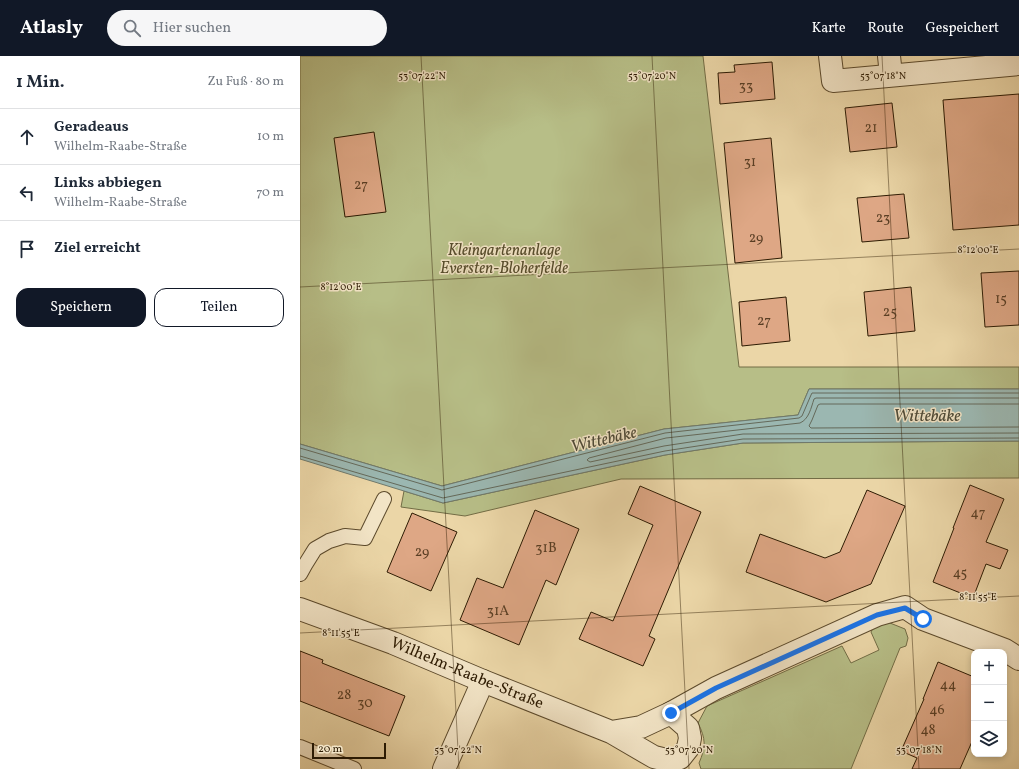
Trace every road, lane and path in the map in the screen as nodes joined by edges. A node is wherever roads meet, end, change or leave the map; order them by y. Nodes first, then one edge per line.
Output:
1 (830, 56) edge
2 (1019, 64) edge
3 (890, 66) edge
4 (384, 499) dead end
5 (300, 574) edge
6 (300, 609) edge
7 (1019, 658) edge
8 (483, 681) junction
9 (671, 713) junction
10 (611, 732) junction
11 (300, 747) edge
12 (682, 764) edge
13 (354, 769) edge
14 (444, 769) edge

1 - 3 street
2 - 3 street
4 - 5 lane
6 - 8 street, Wilhelm-Raabe-Straße
7 - 9 street
8 - 10 street, Wilhelm-Raabe-Straße
8 - 14 street
9 - 10 street
9 - 12 street, Wilhelm-Raabe-Straße
10 - 12 street, Wilhelm-Raabe-Straße
11 - 13 lane

